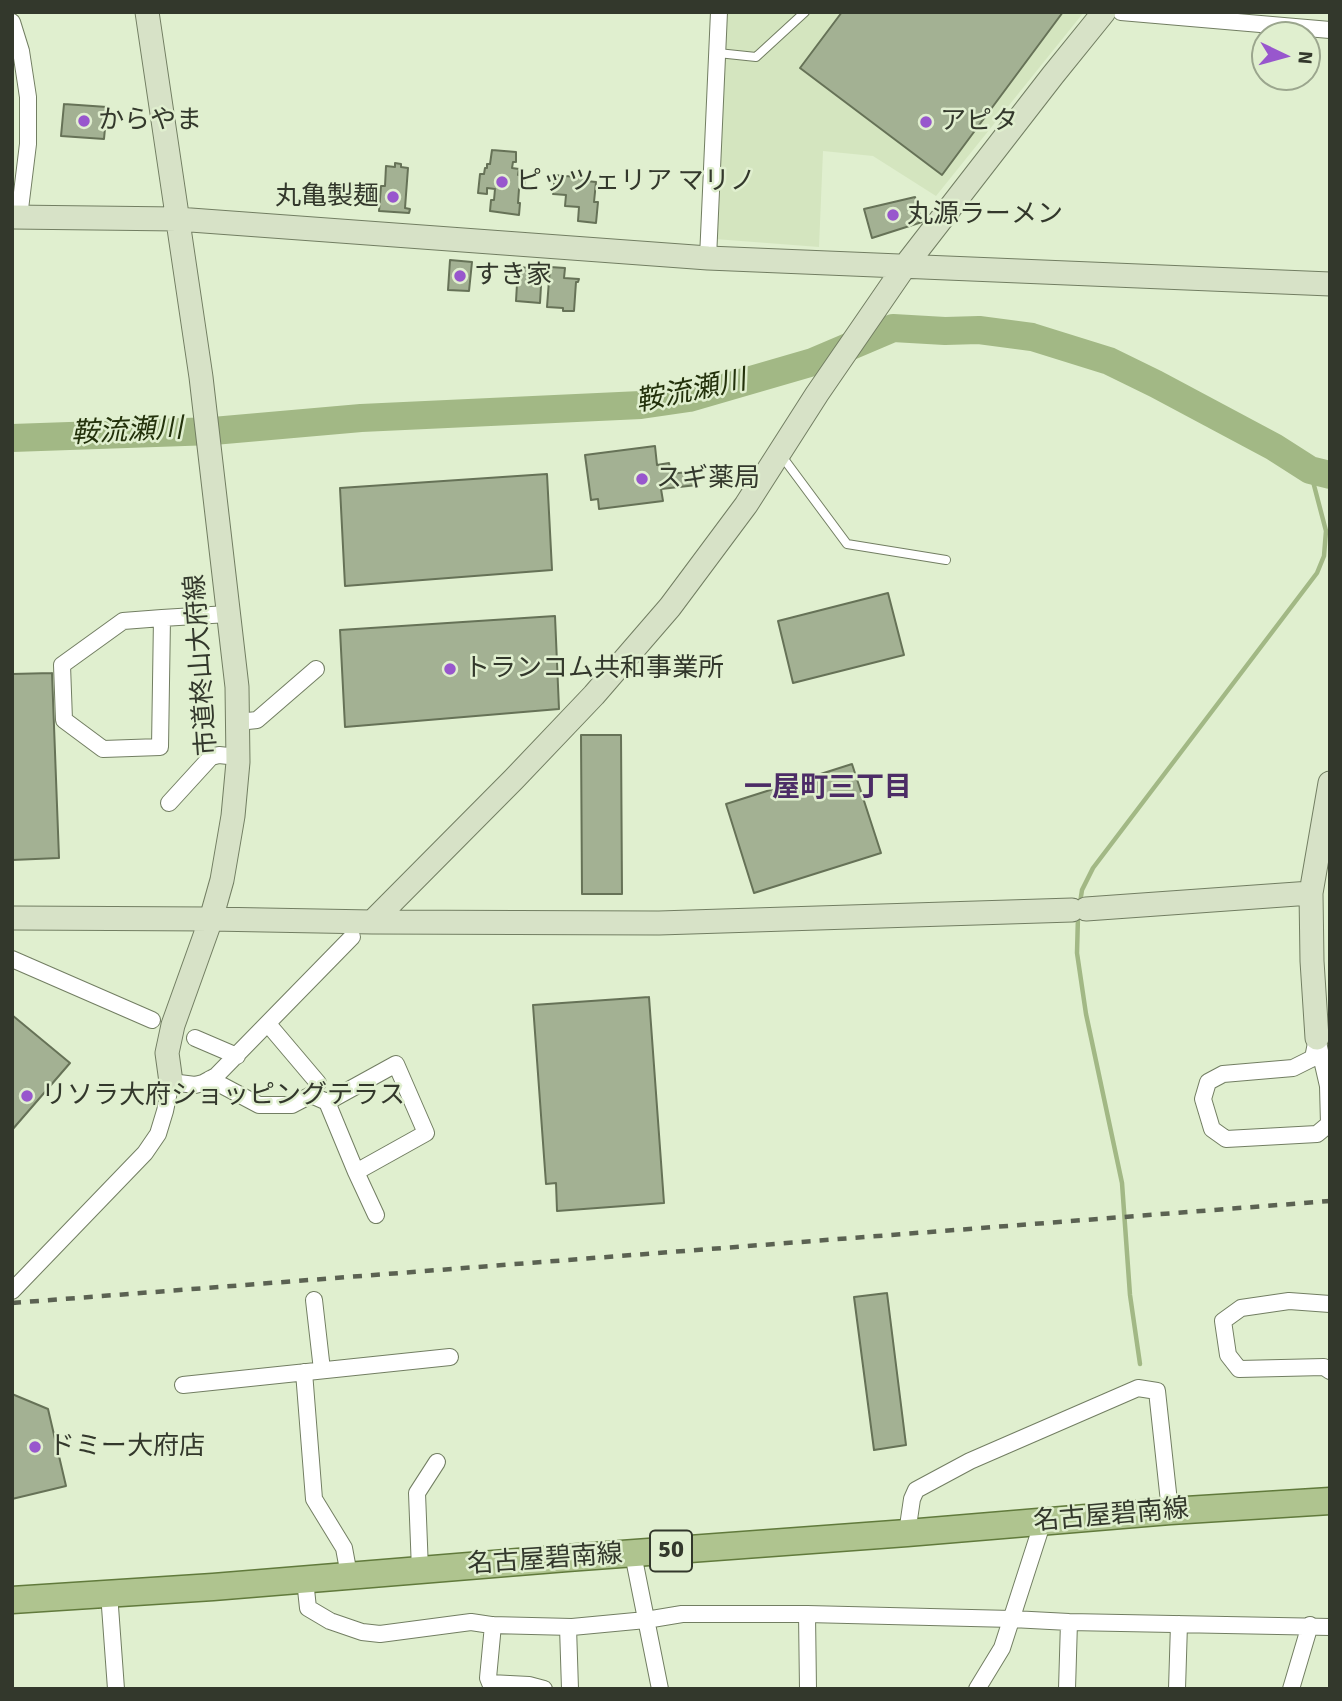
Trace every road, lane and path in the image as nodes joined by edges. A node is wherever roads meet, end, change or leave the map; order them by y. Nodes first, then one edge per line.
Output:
1 (147, 12) edge
2 (719, 12) edge
3 (804, 12) edge
4 (1104, 12) edge
5 (1121, 12) edge
6 (12, 23) edge
7 (1330, 30) edge
8 (17, 51) edge
9 (718, 53) junction
10 (16, 217) edge
11 (177, 219) junction
12 (708, 258) junction
13 (905, 266) junction
14 (1330, 284) edge
15 (779, 453) junction
16 (947, 559) dead end
17 (228, 614) junction
18 (162, 618) junction
19 (316, 669) dead end
20 (238, 722) junction
21 (238, 757) junction
22 (1330, 783) edge
23 (170, 803) dead end
24 (1311, 893) junction
25 (12, 918) edge
26 (211, 919) junction
27 (372, 922) junction
28 (352, 937) dead end
29 (12, 959) edge
30 (152, 1020) dead end
31 (268, 1024) junction
32 (195, 1038) dead end
33 (1317, 1038) junction
34 (237, 1056) junction
35 (210, 1079) junction
36 (171, 1082) junction
37 (318, 1083) dead end
38 (327, 1102) junction
39 (356, 1172) junction
40 (376, 1215) dead end
41 (12, 1292) edge
42 (314, 1300) dead end
43 (1330, 1304) edge
44 (450, 1357) dead end
45 (321, 1370) junction
46 (1330, 1371) edge
47 (304, 1372) junction
48 (183, 1385) dead end
49 (437, 1462) dead end
50 (1330, 1501) edge
51 (1170, 1511) junction
52 (1043, 1521) junction
53 (907, 1534) junction
54 (633, 1554) junction
55 (420, 1570) junction
56 (349, 1575) junction
57 (305, 1580) junction
58 (109, 1593) junction
59 (12, 1600) edge
60 (807, 1614) junction
61 (1012, 1619) junction
62 (646, 1620) junction
63 (1069, 1622) junction
64 (1180, 1624) junction
65 (493, 1625) junction
66 (1310, 1625) junction
67 (568, 1627) junction
68 (1330, 1627) edge
69 (116, 1689) edge
70 (544, 1689) edge
71 (570, 1689) edge
72 (660, 1689) edge
73 (808, 1689) edge
74 (977, 1689) edge
75 (1067, 1689) edge
76 (1177, 1689) edge
77 (1291, 1689) edge

1 - 11 street, 市道柊山大府線
2 - 9 street
3 - 9 lane
4 - 13 street
5 - 7 street
6 - 8 street
8 - 10 street
9 - 12 street
10 - 11 street
11 - 12 street
11 - 17 street, 市道柊山大府線
12 - 13 street
13 - 14 street
13 - 15 street
15 - 16 lane
15 - 27 street
17 - 18 street
17 - 20 street, 市道柊山大府線
18 - 18 street
19 - 20 street
20 - 21 street, 市道柊山大府線
21 - 23 street
21 - 26 street, 市道柊山大府線
22 - 24 street
24 - 27 street
24 - 33 street
25 - 26 street
26 - 27 street
26 - 36 street, 市道柊山大府線
28 - 31 street
29 - 30 street
31 - 34 street
31 - 37 street
32 - 34 street
33 - 33 street
34 - 35 street
35 - 36 street
35 - 38 street
36 - 41 street, 市道柊山大府線
38 - 39 street
38 - 39 street
39 - 40 street
42 - 45 street
43 - 46 street
44 - 45 street
45 - 47 street
47 - 48 street
47 - 56 street
49 - 55 street
50 - 51 main road, 名古屋碧南線 / 50
51 - 52 main road, 名古屋碧南線 / 50
51 - 53 street
52 - 53 main road, 名古屋碧南線 / 50
52 - 61 street
53 - 54 main road, 名古屋碧南線 / 50
54 - 55 main road, 名古屋碧南線 / 50
54 - 62 street
55 - 56 main road, 名古屋碧南線 / 50
56 - 57 main road, 名古屋碧南線 / 50
57 - 58 main road, 名古屋碧南線 / 50
57 - 65 street
58 - 59 main road, 名古屋碧南線 / 50
58 - 69 street
60 - 61 street
60 - 62 street
60 - 73 street
61 - 63 street
61 - 74 street
62 - 67 street
62 - 72 street
63 - 64 street
63 - 75 street
64 - 66 street
64 - 76 street
65 - 67 street
65 - 70 street
66 - 68 street
66 - 77 street
67 - 71 street

